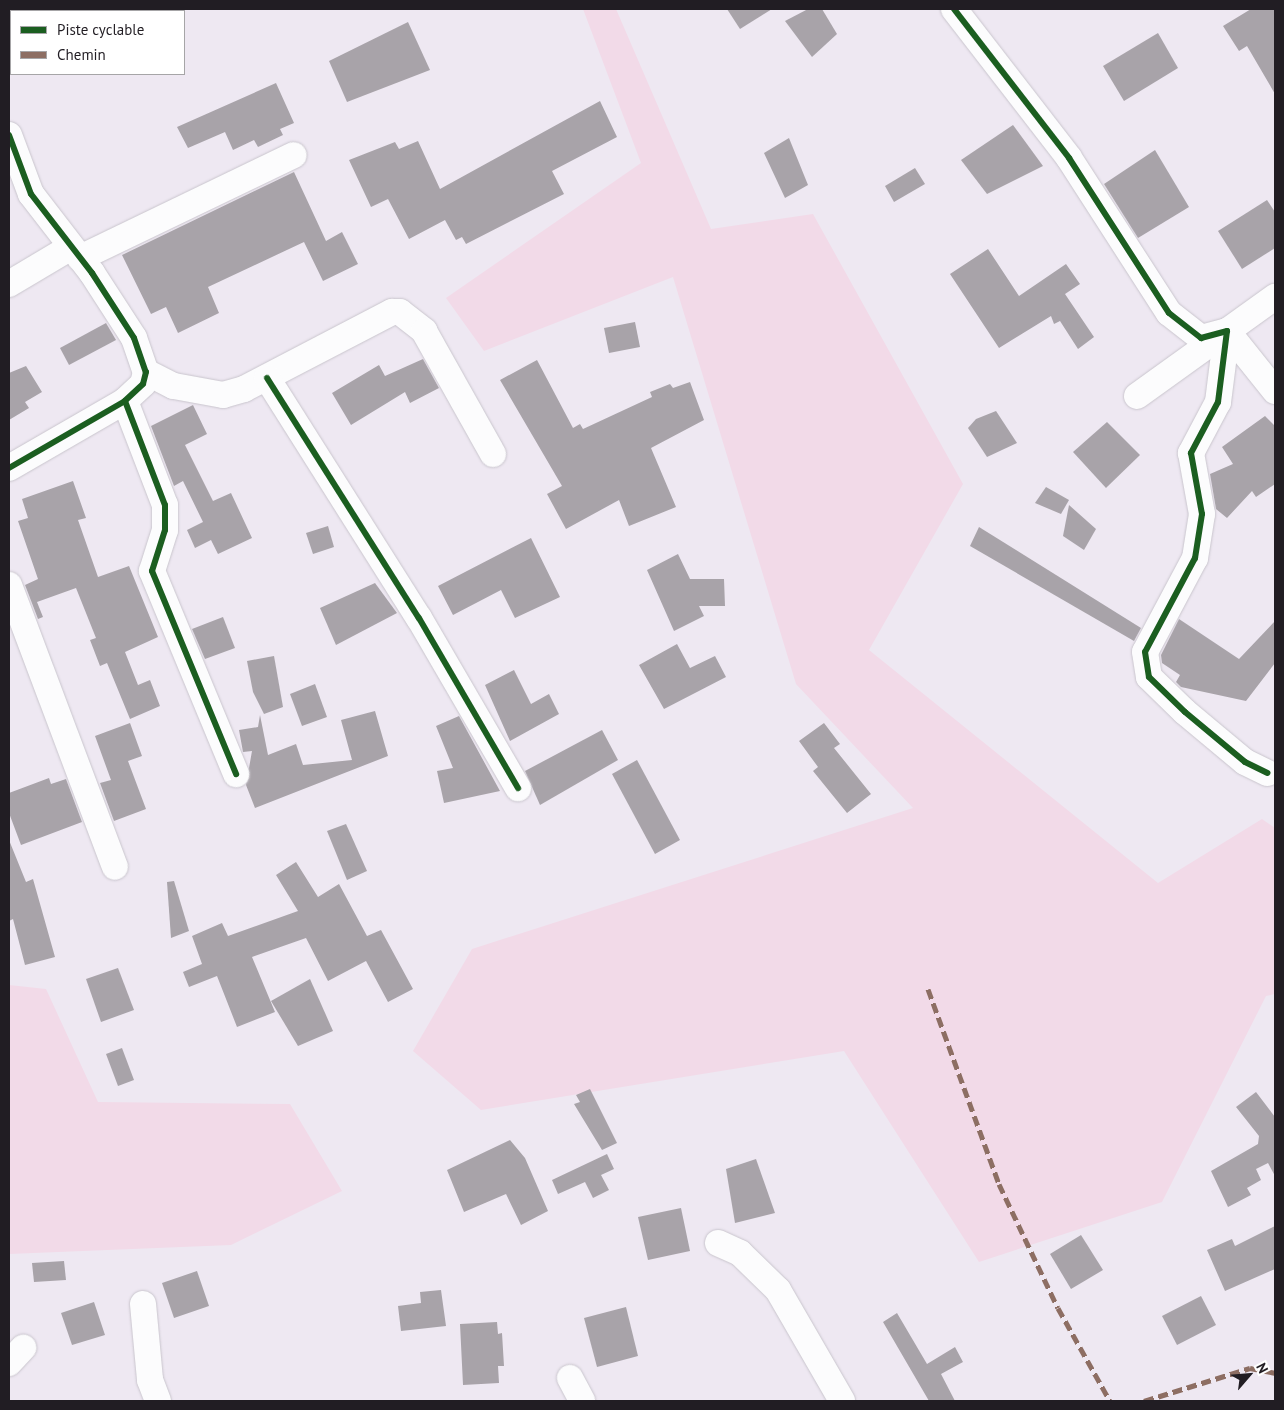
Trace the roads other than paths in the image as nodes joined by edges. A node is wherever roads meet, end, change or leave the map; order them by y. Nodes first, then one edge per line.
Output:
1 (954, 9) edge
2 (9, 135) edge
3 (294, 155) dead end
4 (75, 252) junction
5 (9, 284) edge
6 (1275, 297) edge
7 (1227, 331) junction
8 (146, 372) junction
9 (267, 378) junction
10 (1275, 390) edge
11 (1137, 396) dead end
12 (125, 402) junction
13 (493, 454) dead end
14 (9, 468) edge
15 (9, 585) edge
16 (1268, 772) dead end
17 (236, 774) dead end
18 (518, 788) dead end
19 (116, 867) dead end
20 (718, 1243) dead end
21 (142, 1304) dead end
22 (570, 1378) dead end
23 (158, 1401) edge
24 (582, 1401) edge
25 (842, 1401) edge

1 - 7 street
2 - 4 street
3 - 4 street
4 - 5 street
4 - 8 street
6 - 7 street
7 - 10 street
7 - 11 street
7 - 16 street
8 - 9 street
8 - 12 street
9 - 13 street
9 - 18 street
12 - 14 street
12 - 17 street
15 - 19 street
20 - 25 street
21 - 23 street
22 - 24 street

